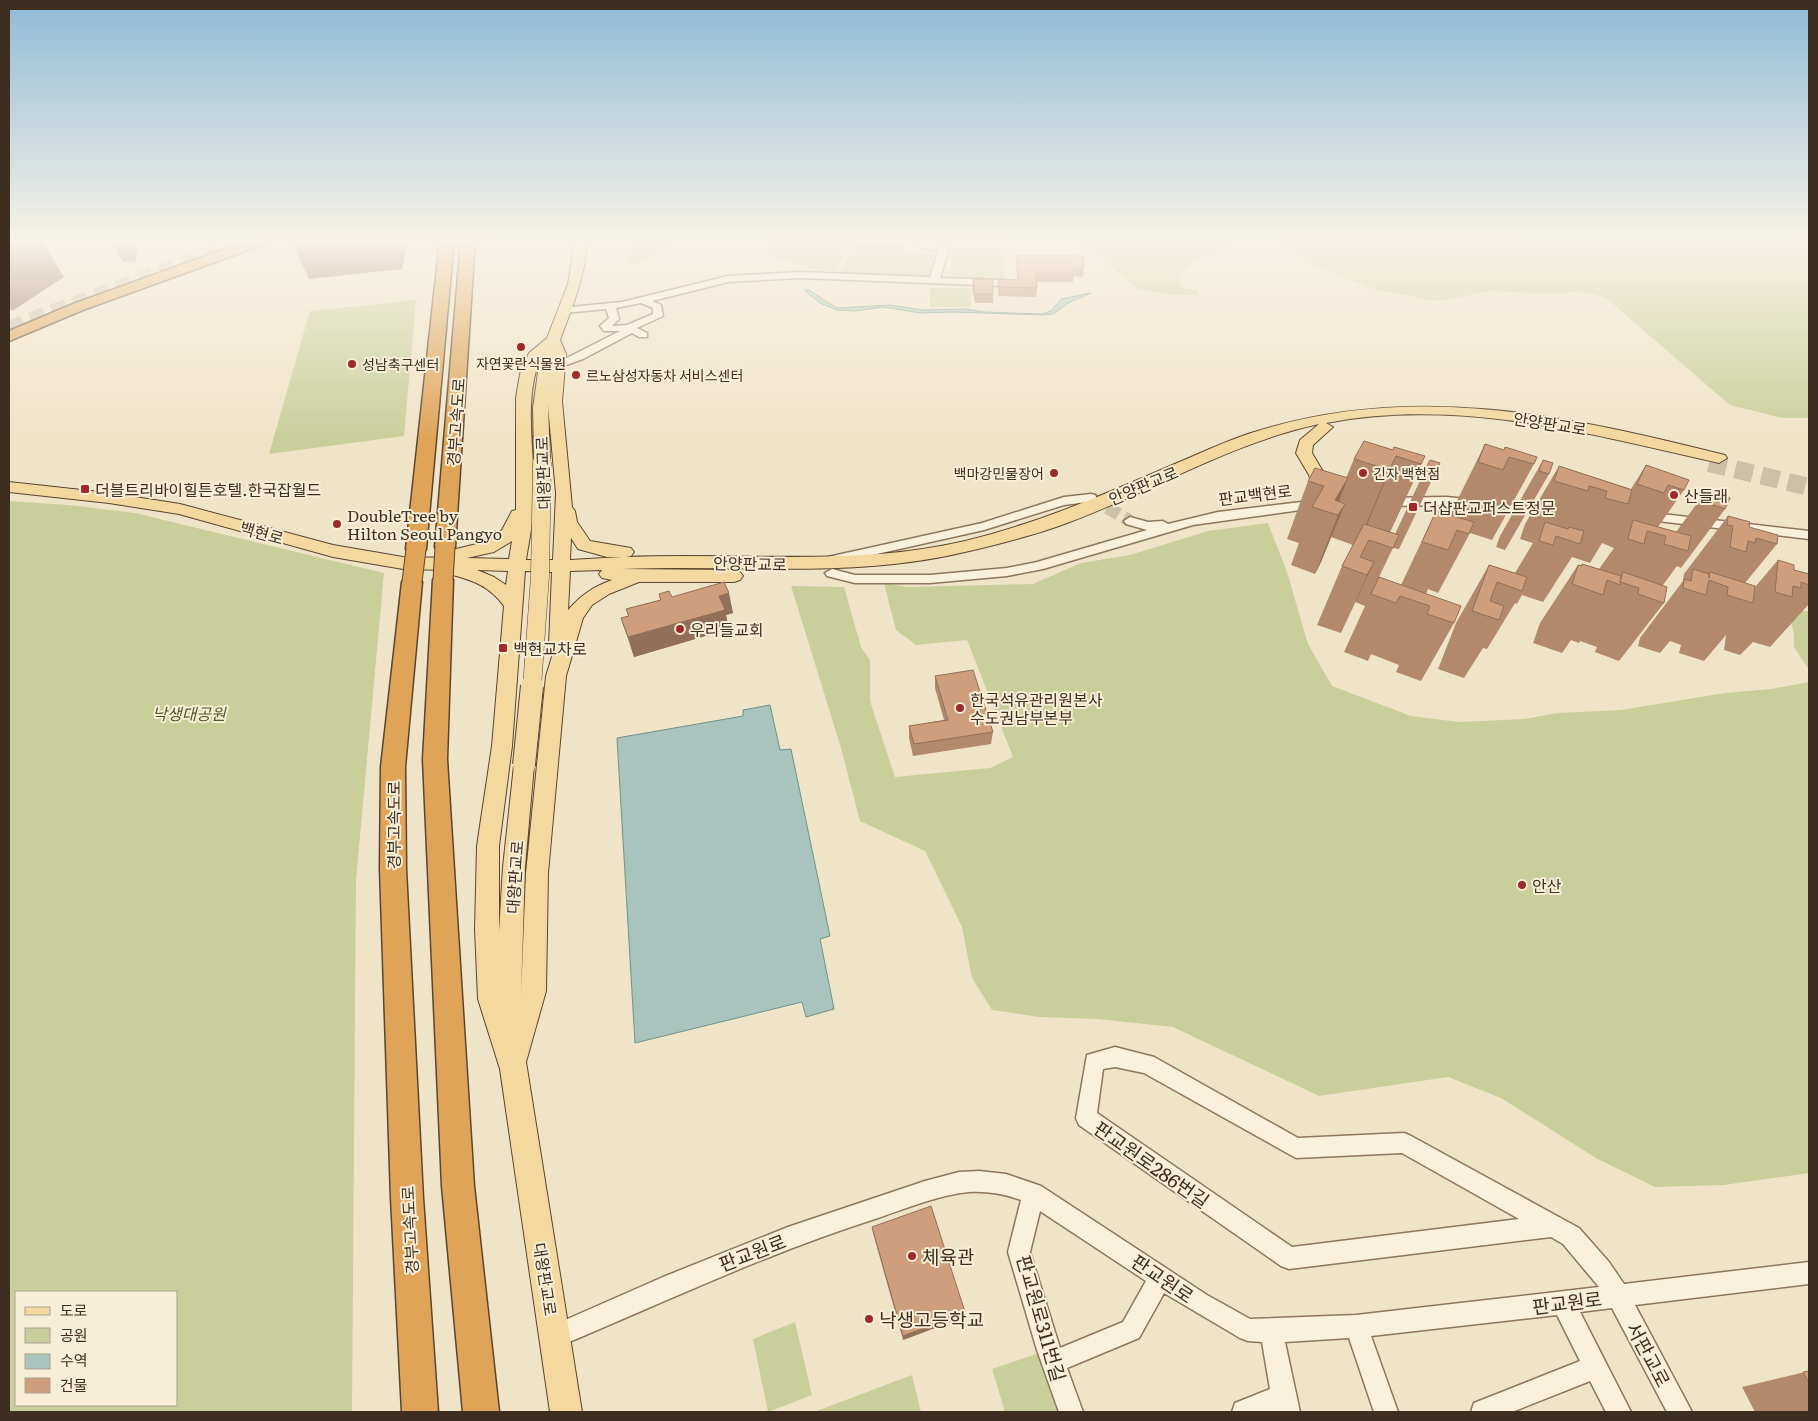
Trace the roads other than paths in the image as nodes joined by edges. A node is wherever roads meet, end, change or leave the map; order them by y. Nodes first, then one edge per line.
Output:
1 (55, 306) edge
2 (82, 306) edge
3 (439, 306) edge
4 (463, 306) edge
5 (565, 306) edge
6 (606, 306) edge
7 (610, 306) edge
8 (656, 306) edge
9 (564, 310) junction
10 (9, 323) edge
11 (631, 328) junction
12 (643, 335) dead end
13 (9, 336) edge
14 (553, 340) junction
15 (558, 365) junction
16 (1325, 427) junction
17 (9, 487) edge
18 (564, 493) junction
19 (1091, 498) tunnel mouth
20 (526, 500) junction
21 (1374, 502) edge
22 (1329, 503) joint
23 (1567, 513) edge
24 (1630, 515) edge
25 (1192, 521) junction
26 (1809, 535) edge
27 (1133, 539) junction
28 (671, 561) junction
29 (517, 564) junction
30 (812, 564) junction
31 (410, 565) junction
32 (562, 566) junction
33 (832, 573) junction
34 (643, 576) junction
35 (513, 605) junction
36 (556, 676) junction
37 (513, 1070) junction
38 (1033, 1194) junction
39 (1551, 1226) junction
40 (1809, 1272) edge
41 (1161, 1276) junction
42 (1618, 1296) junction
43 (1564, 1303) junction
44 (1356, 1326) junction
45 (1272, 1331) junction
46 (555, 1336) junction
47 (1053, 1362) junction
48 (1595, 1367) junction
49 (1286, 1404) edge
50 (420, 1412) edge
51 (481, 1412) edge
52 (566, 1412) edge
53 (1071, 1412) edge
54 (1244, 1412) edge
55 (1386, 1412) edge
56 (1483, 1412) edge
57 (1619, 1412) edge
58 (1680, 1412) edge

1 - 10 highway
2 - 13 highway
3 - 31 highway, 경부고속도로
4 - 51 highway, 경부고속도로, bridge
5 - 9 main road, 대왕판교로
6 - 9 street
7 - 11 street
8 - 11 street
9 - 14 main road, 대왕판교로
11 - 12 street
11 - 15 street
14 - 15 main road, 대왕판교로
14 - 20 main road, 대왕판교로
14 - 37 main road, 대왕판교로, bridge
15 - 18 main road, 대왕판교로
16 - 22 main road
16 - 30 main road, 안양판교로
16 - 33 main road, 안양판교로
17 - 31 main road, 백현로
18 - 28 main road
18 - 32 main road, 대왕판교로
19 - 30 street
20 - 29 main road, 대왕판교로
20 - 31 main road
21 - 23 street
22 - 25 street, 판교백현로
24 - 26 street
25 - 27 street, 판교백현로
25 - 27 street
27 - 33 street, 판교백현로
28 - 30 main road, 안양판교로
28 - 32 main road, 안양판교로
29 - 31 main road, 백현로
29 - 32 main road, 안양판교로
29 - 35 main road, 대왕판교로
31 - 35 main road
31 - 50 highway, 경부고속도로
32 - 34 main road, 안양판교로
32 - 36 main road, 대왕판교로
33 - 34 main road, 안양판교로
34 - 36 main road
35 - 37 main road, 대왕판교로
36 - 37 main road
37 - 46 main road, 대왕판교로
38 - 41 street, 판교원로
38 - 46 street, 판교원로
38 - 47 street, 판교원로311번길
39 - 39 street, 판교원로286번길
39 - 42 street, 판교원로286번길
40 - 42 street, 판교원로
41 - 45 street, 판교원로
41 - 47 street
42 - 43 street, 판교원로
42 - 58 street, 서판교로
43 - 44 street, 판교원로
43 - 48 street
44 - 45 street, 판교원로
44 - 55 street
45 - 49 street
46 - 52 main road, 대왕판교로
47 - 53 street, 판교원로311번길
48 - 56 street
48 - 57 street
49 - 54 street

